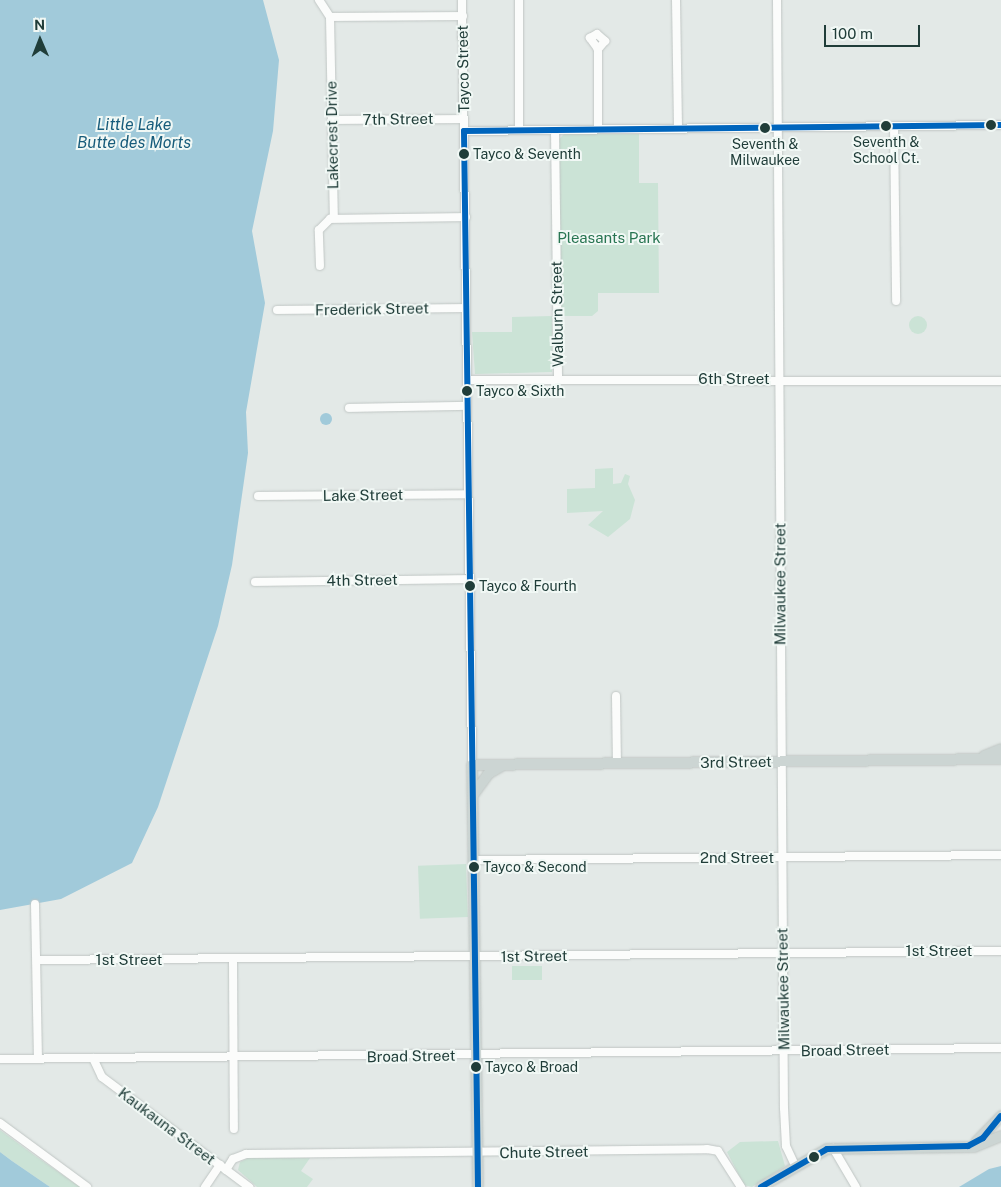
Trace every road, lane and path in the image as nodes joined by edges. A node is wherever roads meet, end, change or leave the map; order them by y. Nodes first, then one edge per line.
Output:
1 (318, 0) edge
2 (462, 0) edge
3 (519, 0) edge
4 (676, 0) edge
5 (777, 0) edge
6 (463, 16) junction
7 (330, 18) junction
8 (598, 49) dead end
9 (464, 119) junction
10 (332, 120) junction
11 (1001, 125) edge
12 (894, 126) junction
13 (678, 127) junction
14 (778, 127) junction
15 (598, 129) junction
16 (520, 130) junction
17 (555, 130) junction
18 (464, 131) junction
19 (466, 217) junction
20 (334, 218) junction
21 (320, 266) dead end
22 (896, 301) dead end
23 (466, 308) junction
24 (277, 310) dead end
25 (558, 379) junction
26 (779, 379) junction
27 (467, 380) junction
28 (1001, 381) edge
29 (467, 406) junction
30 (349, 408) dead end
31 (468, 494) junction
32 (258, 496) dead end
33 (470, 579) junction
34 (255, 582) dead end
35 (616, 696) dead end
36 (1001, 749) edge
37 (971, 759) junction
38 (1001, 759) edge
39 (781, 761) junction
40 (506, 764) junction
41 (618, 764) junction
42 (472, 765) junction
43 (472, 796) junction
44 (1001, 855) edge
45 (782, 857) junction
46 (474, 860) junction
47 (35, 904) dead end
48 (1001, 951) edge
49 (782, 952) junction
50 (475, 957) junction
51 (37, 960) junction
52 (233, 960) junction
53 (1001, 1048) edge
54 (784, 1050) junction
55 (476, 1055) junction
56 (234, 1057) junction
57 (92, 1058) junction
58 (0, 1059) edge
59 (38, 1059) junction
60 (1001, 1116) edge
61 (0, 1123) edge
62 (234, 1129) dead end
63 (1001, 1136) edge
64 (968, 1146) junction
65 (833, 1148) junction
66 (478, 1152) junction
67 (796, 1167) junction
68 (223, 1168) junction
69 (87, 1187) edge
70 (205, 1187) edge
71 (249, 1187) edge
72 (478, 1187) edge
73 (741, 1187) edge
74 (761, 1187) edge
75 (856, 1187) edge

1 - 7 street
2 - 6 street, Tayco Street
3 - 16 street
4 - 13 street
5 - 14 street, Milwaukee Street
6 - 7 street
6 - 9 street, Tayco Street
7 - 10 street, Lakecrest Drive
8 - 15 street
9 - 10 street, 7th Street
9 - 18 street, Tayco Street
10 - 20 street, Lakecrest Drive
11 - 12 street
12 - 14 street
12 - 22 street
13 - 14 street
13 - 15 street
14 - 26 street, Milwaukee Street
15 - 17 street
16 - 17 street
16 - 18 street
17 - 25 street, Walburn Street
18 - 19 street, Tayco Street
19 - 20 street
19 - 23 street, Tayco Street
20 - 21 street
23 - 24 street, Frederick Street
23 - 27 street, Tayco Street
25 - 26 street, 6th Street
25 - 27 street, 6th Street
26 - 28 street, 6th Street
26 - 39 street, Milwaukee Street
27 - 29 street, Tayco Street
29 - 30 street
29 - 31 street, Tayco Street
31 - 32 street, Lake Street
31 - 33 street, Tayco Street
33 - 34 street, 4th Street
33 - 42 street, Tayco Street
35 - 41 street
36 - 37 main road
37 - 38 main road, 3rd Street
37 - 39 main road, 3rd Street
39 - 41 main road, 3rd Street
39 - 45 street, Milwaukee Street
40 - 41 main road, 3rd Street
40 - 42 main road, 3rd Street
40 - 43 main road
42 - 43 main road, Tayco Street
43 - 46 main road, Tayco Street
44 - 45 street, 2nd Street
45 - 46 street, 2nd Street
45 - 49 street, Milwaukee Street
46 - 50 main road, Tayco Street
47 - 51 street
48 - 49 street, 1st Street
49 - 50 street, 1st Street
49 - 54 street, Milwaukee Street
50 - 52 street, 1st Street
50 - 55 main road, Tayco Street
51 - 52 street, 1st Street
51 - 59 street
52 - 56 street
53 - 54 street, Broad Street
54 - 55 street, Broad Street
54 - 67 street, Milwaukee Street
55 - 56 street, Broad Street
55 - 66 main road, Tayco Street
56 - 57 street, Broad Street
56 - 62 street
57 - 59 street, Broad Street
57 - 68 street, Kaukauna Street
58 - 59 street, Broad Street
60 - 64 main road
61 - 69 street
63 - 64 main road
64 - 65 main road
65 - 67 main road
65 - 75 street
66 - 68 street, Chute Street
66 - 72 main road, Tayco Street
66 - 73 street, Chute Street
67 - 74 main road
68 - 70 street
68 - 71 street, Kaukauna Street

